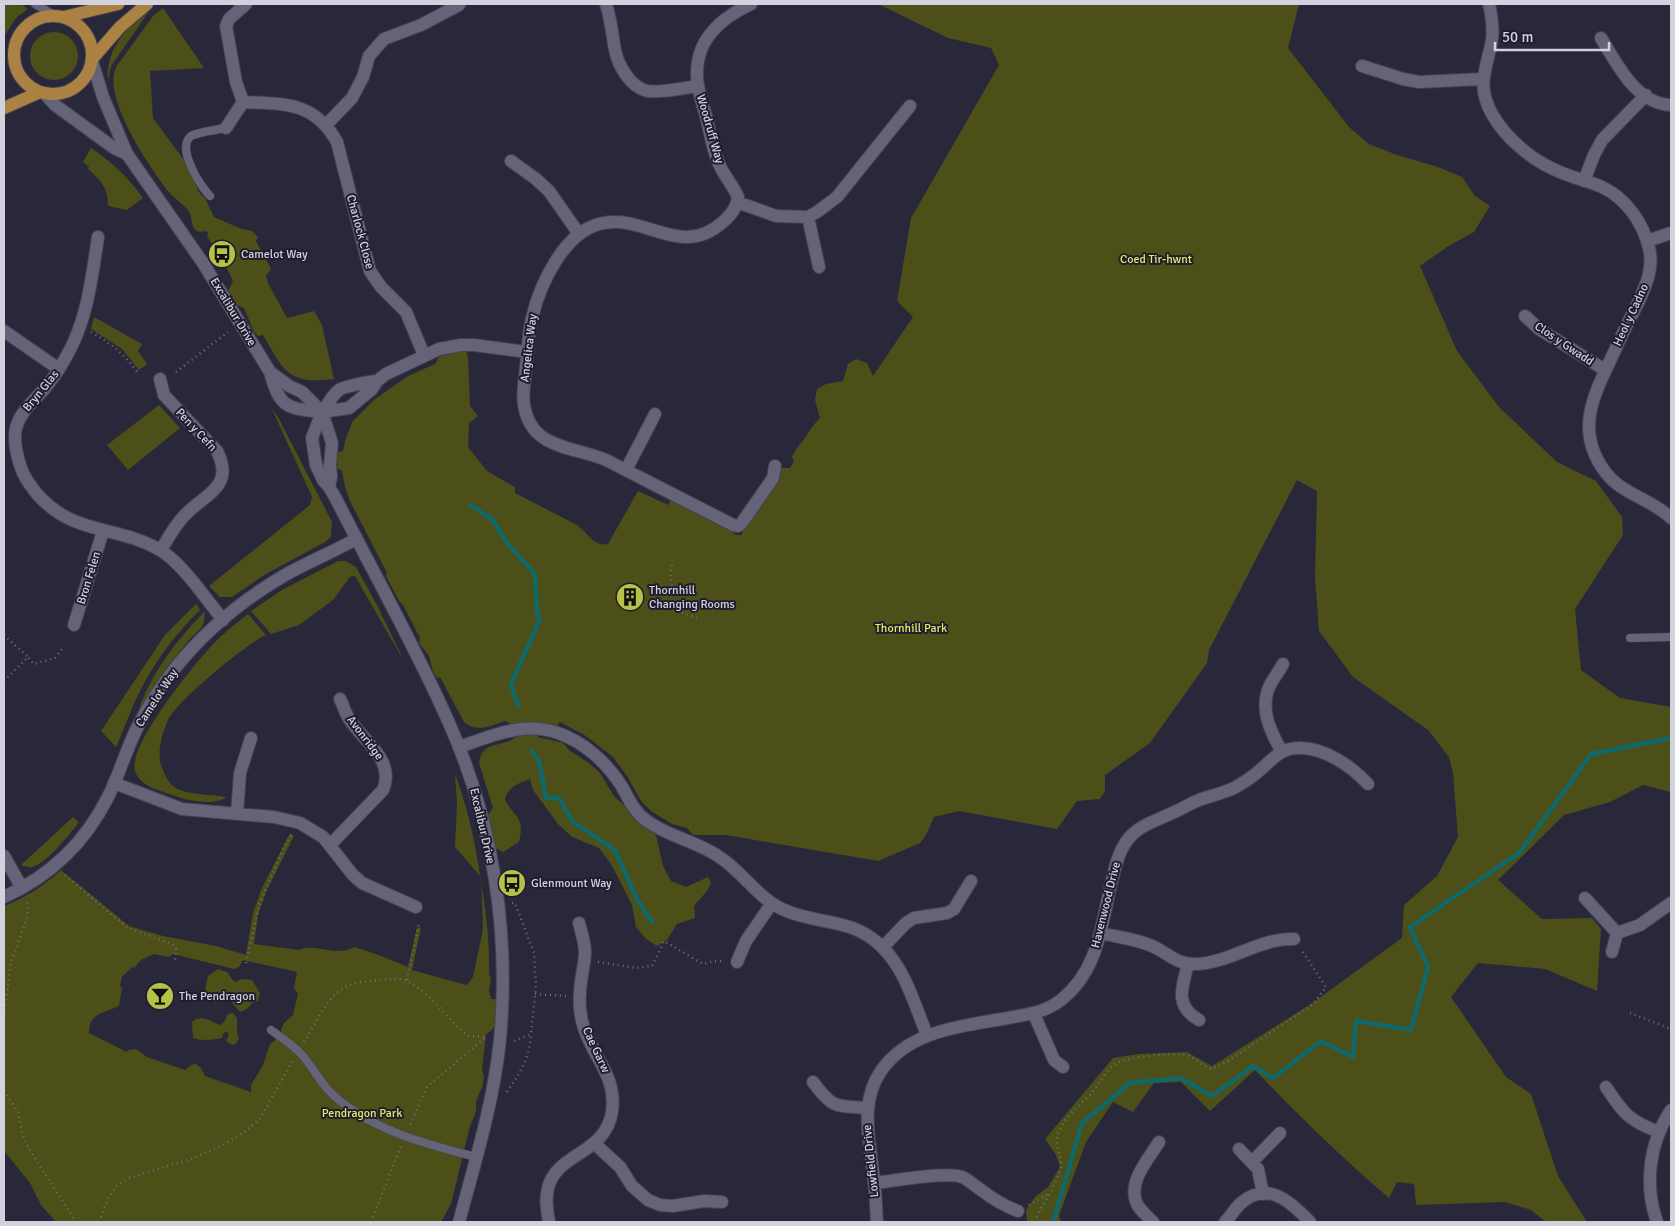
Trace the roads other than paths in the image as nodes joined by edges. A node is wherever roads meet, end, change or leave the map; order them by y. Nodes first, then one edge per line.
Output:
1 (35, 4) edge
2 (118, 4) edge
3 (147, 4) edge
4 (246, 4) edge
5 (606, 4) edge
6 (751, 4) edge
7 (1489, 4) edge
8 (459, 5) edge
9 (59, 16) junction
10 (1600, 38) dead end
11 (16, 41) junction
12 (4, 57) edge
13 (92, 59) junction
14 (1362, 66) dead end
15 (1483, 79) junction
16 (698, 86) junction
17 (42, 93) junction
18 (1646, 95) junction
19 (243, 102) junction
20 (1671, 105) edge
21 (910, 106) dead end
22 (4, 108) edge
23 (326, 125) junction
24 (226, 128) joint
25 (127, 154) junction
26 (511, 161) dead end
27 (1584, 181) junction
28 (210, 196) dead end
29 (737, 202) junction
30 (808, 216) junction
31 (1671, 232) edge
32 (579, 234) junction
33 (98, 237) dead end
34 (1647, 241) junction
35 (819, 267) dead end
36 (1525, 316) dead end
37 (4, 331) edge
38 (527, 352) junction
39 (424, 355) junction
40 (59, 369) junction
41 (1605, 370) junction
42 (270, 372) junction
43 (160, 379) dead end
44 (377, 380) junction
45 (322, 412) junction
46 (655, 414) dead end
47 (775, 466) dead end
48 (626, 470) junction
49 (329, 487) junction
50 (1671, 518) edge
51 (103, 531) junction
52 (356, 539) junction
53 (160, 550) junction
54 (223, 620) junction
55 (74, 625) dead end
56 (1671, 637) edge
57 (1630, 638) dead end
58 (1283, 664) dead end
59 (340, 699) dead end
60 (251, 738) dead end
61 (459, 747) junction
62 (1282, 752) junction
63 (114, 783) junction
64 (1368, 784) dead end
65 (238, 814) junction
66 (330, 845) junction
67 (4, 856) edge
68 (970, 881) dead end
69 (24, 892) junction
70 (4, 897) edge
71 (1585, 898) dead end
72 (772, 903) junction
73 (1671, 903) edge
74 (416, 907) dead end
75 (580, 922) dead end
76 (1100, 933) junction
77 (1617, 933) junction
78 (1294, 939) road end
79 (883, 947) junction
80 (1612, 952) dead end
81 (737, 962) road end
82 (1188, 964) junction
83 (1034, 1014) junction
84 (1199, 1020) dead end
85 (271, 1030) dead end
86 (927, 1035) junction
87 (1063, 1066) dead end
88 (812, 1082) dead end
89 (1606, 1087) dead end
90 (868, 1108) junction
91 (1671, 1110) edge
92 (1659, 1132) junction
93 (1280, 1133) dead end
94 (1159, 1142) dead end
95 (595, 1144) junction
96 (1240, 1149) dead end
97 (476, 1157) junction
98 (1252, 1162) junction
99 (874, 1183) junction
100 (1263, 1194) junction
101 (722, 1202) dead end
102 (1018, 1211) road end
103 (459, 1222) edge
104 (549, 1222) edge
105 (877, 1222) edge
106 (1153, 1222) edge
107 (1225, 1222) edge
108 (1310, 1222) edge
109 (1657, 1222) edge

1 - 9 lane
2 - 9 main road
3 - 13 main road
4 - 19 street
5 - 16 street
6 - 16 street, Woodruff Way
7 - 15 street, Heol y Cadno
8 - 23 street
9 - 11 main road
9 - 13 main road
10 - 18 street
11 - 12 main road
11 - 17 main road
13 - 17 main road
13 - 25 street, Excalibur Drive
14 - 15 street
15 - 27 street, Heol y Cadno
16 - 29 street, Woodruff Way
17 - 22 main road
17 - 25 street, Excalibur Drive
18 - 20 street
18 - 27 street
19 - 23 street, Charlock Close
19 - 24 street
21 - 30 street
23 - 39 street, Charlock Close
24 - 28 lane
25 - 42 street, Excalibur Drive
26 - 32 street
27 - 34 street, Heol y Cadno
29 - 30 street
29 - 32 street, Angelica Way
30 - 35 street
31 - 34 street
32 - 38 street, Angelica Way
33 - 40 street, Bryn Glas
34 - 41 street, Heol y Cadno
36 - 41 street, Clos y Gwadd
37 - 40 street
38 - 39 street
38 - 48 street, Angelica Way
39 - 44 street
40 - 51 street, Bryn Glas
41 - 50 street, Heol y Cadno
42 - 45 street, Excalibur Drive
42 - 45 street, Excalibur Drive
43 - 53 street, Pen y Cefn
44 - 45 street
44 - 45 street
45 - 49 street, Excalibur Drive
45 - 49 street, Excalibur Drive
46 - 48 street
47 - 48 street, Angelica Way
49 - 52 street, Excalibur Drive
51 - 53 street, Bryn Glas
51 - 55 street, Bron Felen
52 - 54 street, Camelot Way
52 - 61 street, Excalibur Drive
53 - 54 street, Bryn Glas
54 - 63 street, Camelot Way
56 - 57 lane
58 - 62 street
59 - 66 street, Avonridge
60 - 65 street
61 - 72 street
61 - 97 street, Excalibur Drive
62 - 64 street, Havenwood Drive
62 - 76 street, Havenwood Drive
63 - 65 street
63 - 69 street, Camelot Way
65 - 66 street
66 - 74 street
67 - 69 street
68 - 79 street
69 - 70 street, Camelot Way
71 - 77 street
72 - 79 street
72 - 81 street
73 - 77 street
75 - 95 street, Cae Garw
76 - 82 street
76 - 83 street, Havenwood Drive
77 - 80 street
78 - 82 street
79 - 86 street
82 - 84 street
83 - 86 street, Havenwood Drive
83 - 87 street
85 - 97 lane
86 - 90 street, Lowfield Drive
88 - 90 street
89 - 92 street
90 - 99 street, Lowfield Drive
91 - 92 street
92 - 109 street
93 - 98 street
94 - 106 street
95 - 101 street
95 - 104 street, Cae Garw
96 - 98 street
97 - 103 street, Excalibur Drive
98 - 100 street
99 - 102 street
99 - 105 street, Lowfield Drive
100 - 107 street
100 - 108 street

